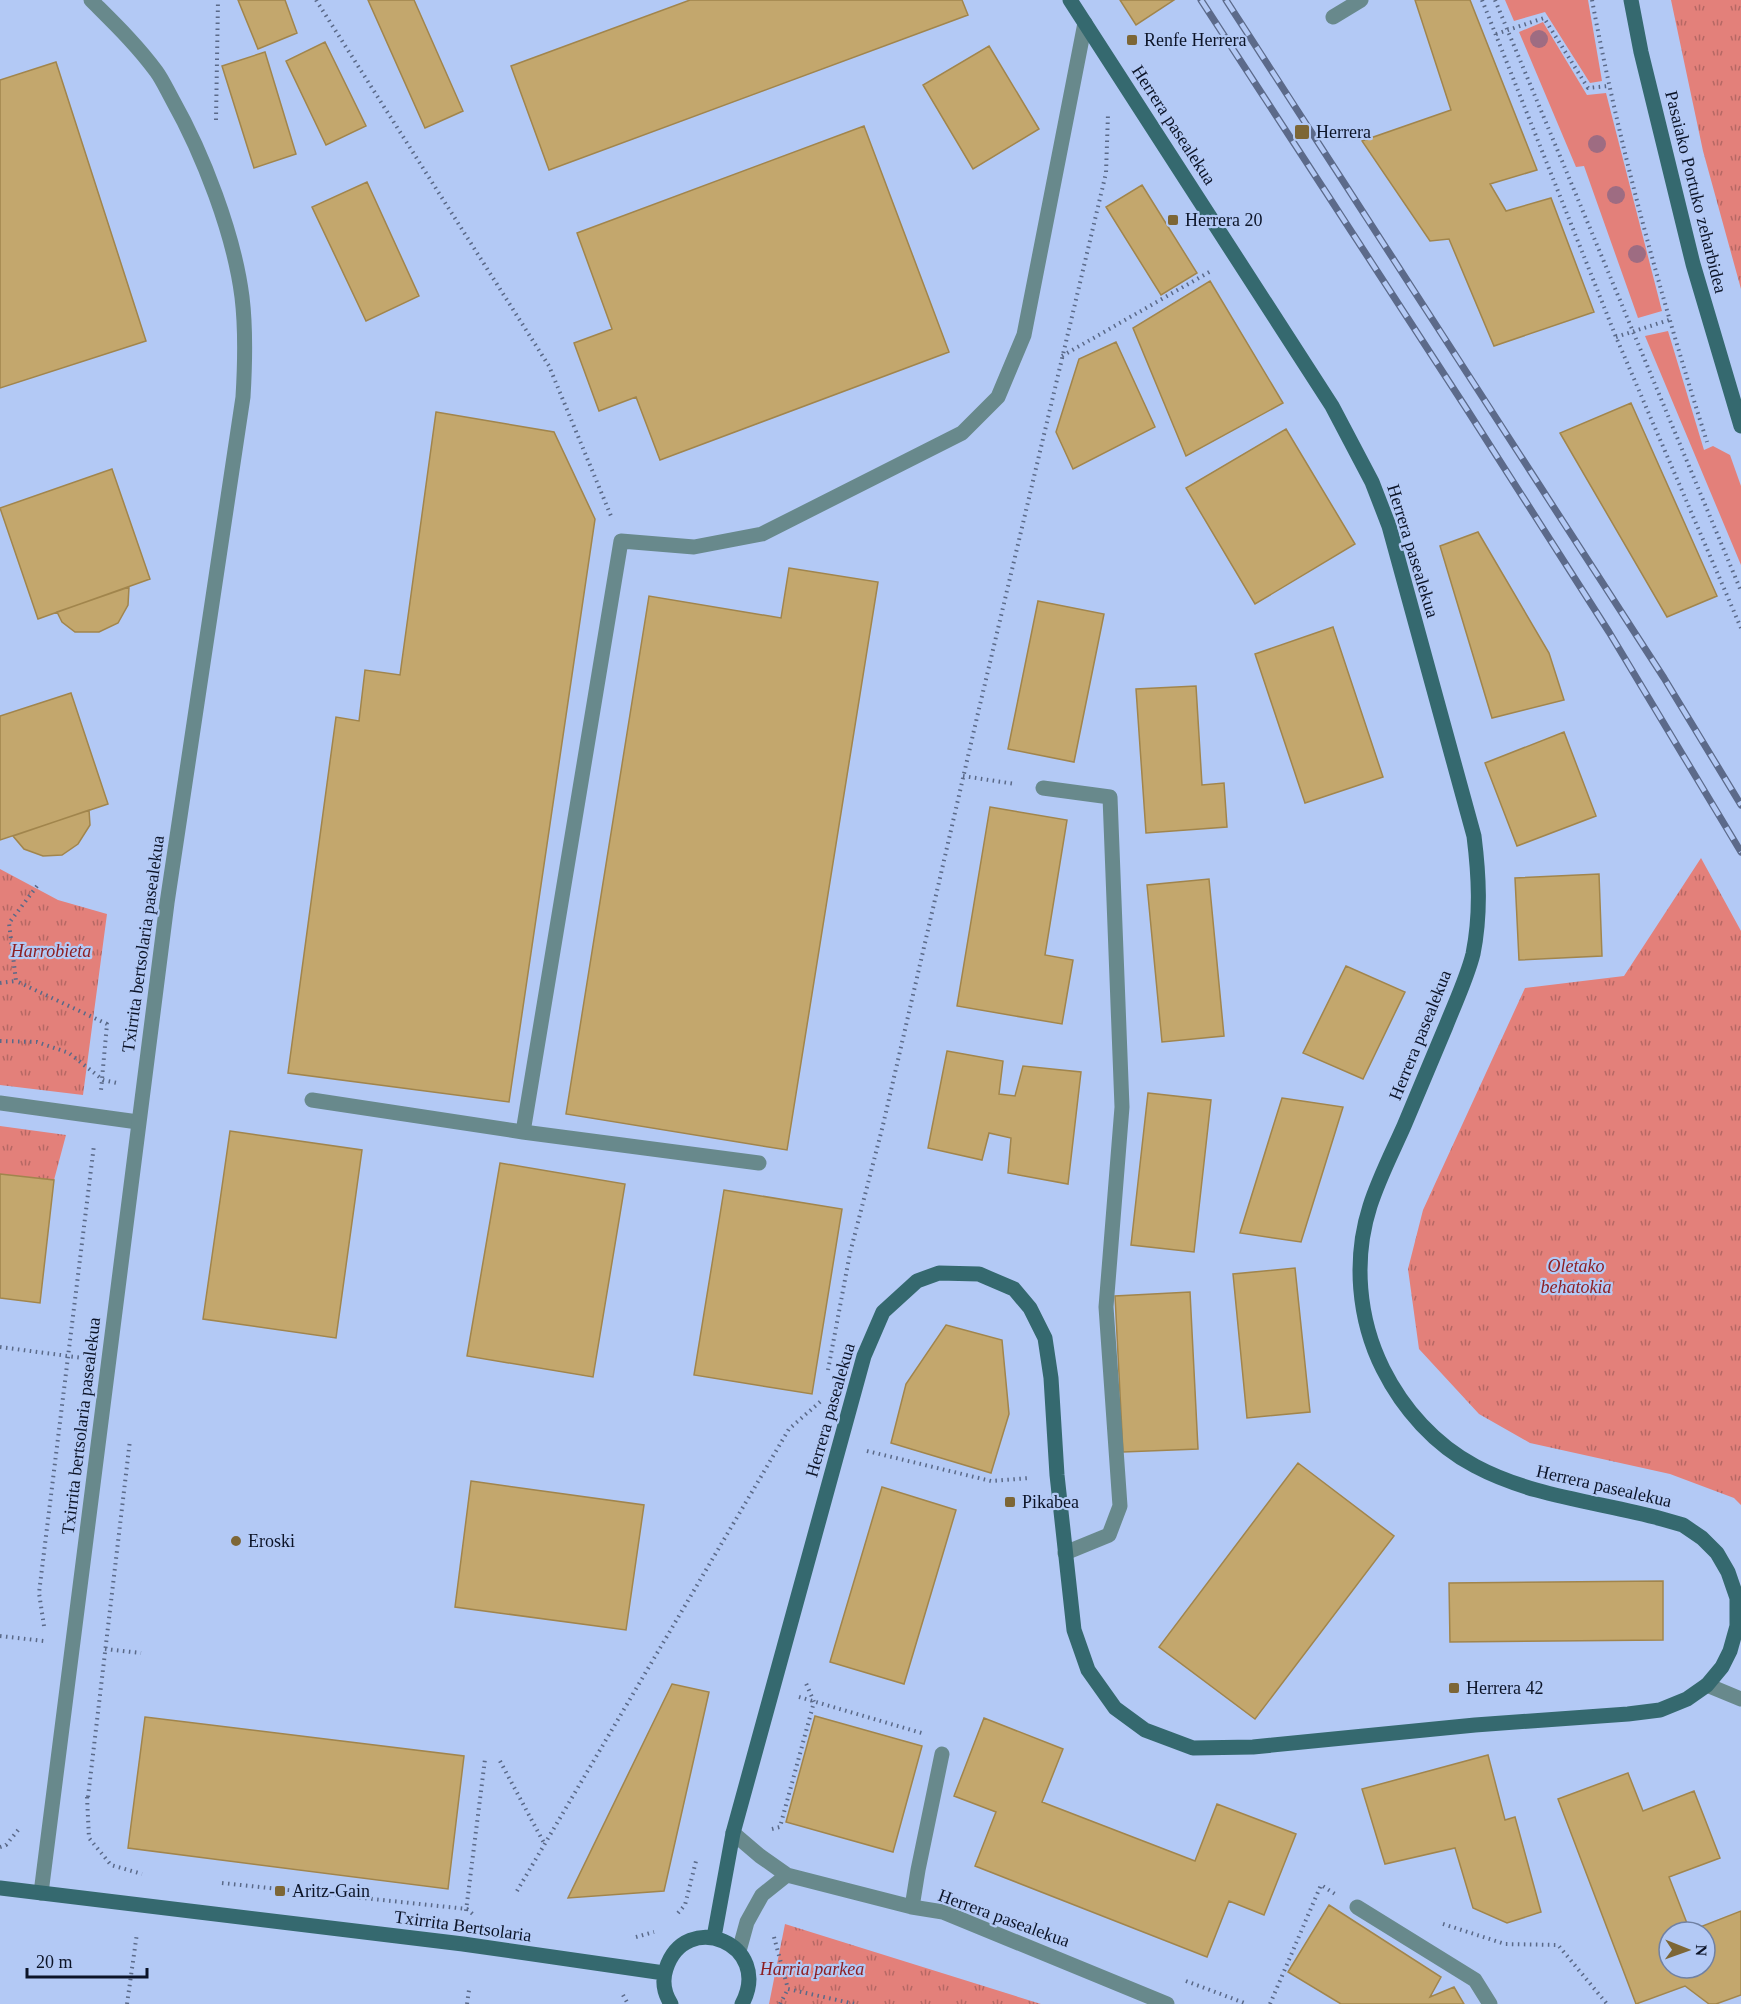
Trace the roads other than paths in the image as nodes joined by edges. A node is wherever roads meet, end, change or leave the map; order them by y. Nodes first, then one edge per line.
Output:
1 (91, 0) edge
2 (1070, 0) edge
3 (1361, 0) edge
4 (1631, 0) edge
5 (1333, 17) dead end
6 (1085, 23) junction
7 (1741, 426) edge
8 (1043, 788) road end
9 (312, 1100) dead end
10 (0, 1103) edge
11 (138, 1122) junction
12 (523, 1132) junction
13 (759, 1163) dead end
14 (1065, 1553) junction
15 (1707, 1685) junction
16 (1741, 1699) edge
17 (942, 1754) dead end
18 (733, 1833) junction
19 (787, 1875) junction
20 (0, 1888) edge
21 (41, 1893) junction
22 (912, 1907) junction
23 (1357, 1907) dead end
24 (714, 1937) junction
25 (739, 1952) junction
26 (664, 1973) junction
27 (671, 2004) edge
28 (742, 2004) edge
29 (1167, 2004) edge
30 (1490, 2004) edge

1 - 11 street, Txirrita bertsolaria pasealekua
2 - 6 street, Herrera pasealekua
3 - 5 street
4 - 7 street, Pasaiako Portuko zeharbidea
6 - 12 street
6 - 15 street, Herrera pasealekua
8 - 14 street
9 - 12 street
10 - 11 street
11 - 21 street, Txirrita bertsolaria pasealekua
12 - 13 street
14 - 15 street, Herrera pasealekua
14 - 18 street, Herrera pasealekua
15 - 16 street
17 - 22 street
18 - 19 street
18 - 24 street, Herrera pasealekua
19 - 22 street, Herrera pasealekua
19 - 25 street
20 - 21 street
21 - 26 street, Txirrita Bertsolaria
22 - 29 street, Herrera pasealekua
23 - 30 street
24 - 25 street
24 - 26 street
25 - 28 street
26 - 27 street

